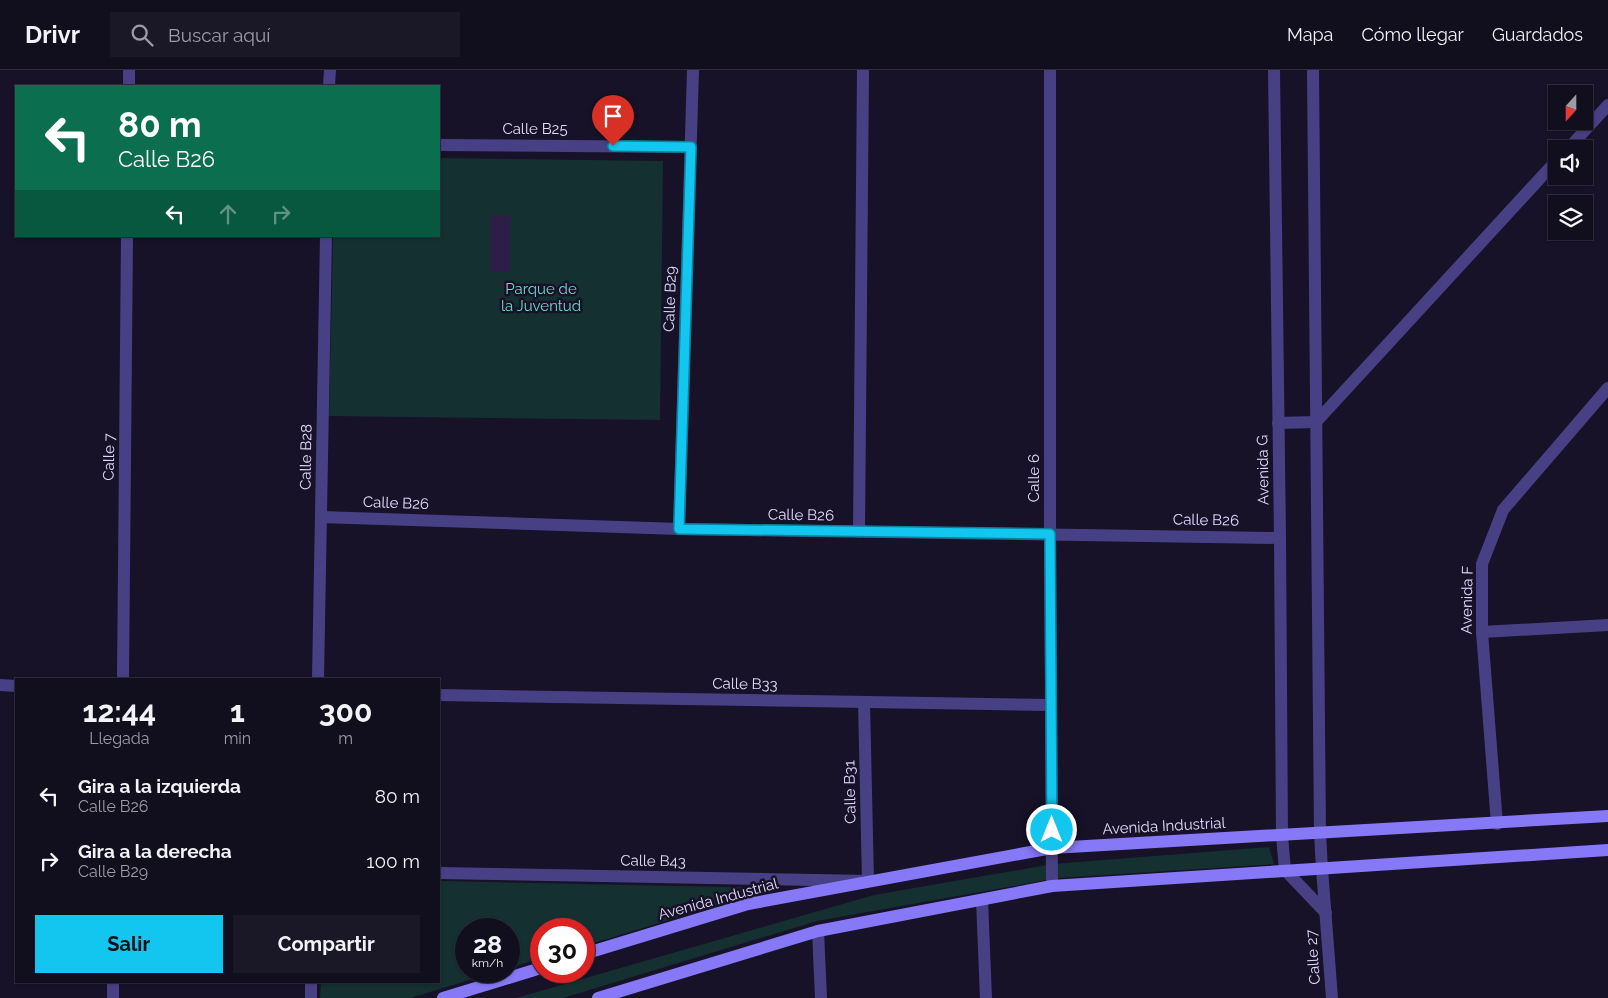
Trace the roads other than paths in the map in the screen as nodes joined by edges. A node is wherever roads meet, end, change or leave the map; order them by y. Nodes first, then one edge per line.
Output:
1 (129, 70) edge
2 (330, 70) edge
3 (693, 70) edge
4 (863, 70) edge
5 (1050, 70) edge
6 (1274, 70) edge
7 (1313, 70) edge
8 (128, 85) edge
9 (329, 85) edge
10 (1608, 105) edge
11 (1576, 140) edge
12 (440, 145) edge
13 (691, 147) junction
14 (1548, 171) edge
15 (127, 237) edge
16 (326, 237) edge
17 (1608, 388) edge
18 (1316, 422) junction
19 (1278, 423) junction
20 (321, 517) junction
21 (679, 529) junction
22 (860, 532) junction
23 (1050, 534) junction
24 (1280, 538) junction
25 (1608, 625) edge
26 (1482, 632) junction
27 (123, 678) edge
28 (318, 678) edge
29 (0, 685) edge
30 (15, 686) edge
31 (440, 695) edge
32 (864, 702) junction
33 (1051, 705) junction
34 (1608, 816) edge
35 (1497, 824) junction
36 (1320, 832) junction
37 (1282, 836) junction
38 (1052, 848) junction
39 (1608, 850) edge
40 (1322, 869) junction
41 (1285, 870) junction
42 (440, 873) edge
43 (868, 881) junction
44 (1052, 886) junction
45 (982, 900) junction
46 (1326, 913) junction
47 (818, 931) junction
48 (595, 951) edge
49 (530, 971) edge
50 (113, 983) edge
51 (311, 983) edge
52 (113, 998) edge
53 (311, 998) edge
54 (442, 998) edge
55 (598, 998) edge
56 (820, 998) edge
57 (986, 998) edge
58 (1332, 998) edge

1 - 8 street
2 - 9 street
3 - 13 street, Calle B29
4 - 22 street
5 - 23 street, Calle 6
6 - 19 street, Avenida G
7 - 18 street
10 - 11 street
12 - 13 street, Calle B25
13 - 21 street, Calle B29
14 - 18 street
15 - 27 street, Calle 7
16 - 20 street, Calle B28
17 - 26 street, Avenida F
18 - 19 street
18 - 36 street
19 - 24 street, Avenida G
20 - 21 street, Calle B26
20 - 28 street, Calle B28
21 - 22 street, Calle B26
22 - 23 street, Calle B26
23 - 24 street, Calle B26
23 - 33 street, Calle 6
24 - 37 street, Avenida G
25 - 26 street
26 - 35 street, Avenida F
29 - 30 street
31 - 32 street, Calle B33
32 - 33 street, Calle B33
32 - 43 street, Calle B31
33 - 38 street, Calle 6
34 - 35 main road, Avenida Industrial
35 - 36 main road, Avenida Industrial
36 - 37 main road, Avenida Industrial
36 - 40 street
37 - 38 main road, Avenida Industrial
37 - 41 street, Avenida G
38 - 43 main road, Avenida Industrial
38 - 44 street, Calle 6
39 - 40 main road
40 - 41 main road
40 - 46 street, Calle 27
41 - 44 main road
41 - 46 street, Calle 27
42 - 43 street, Calle B43
43 - 48 main road, Avenida Industrial
44 - 45 main road
45 - 47 main road
45 - 57 street
46 - 58 street, Calle 27
47 - 55 main road
47 - 56 street
49 - 54 main road
50 - 52 street
51 - 53 street

